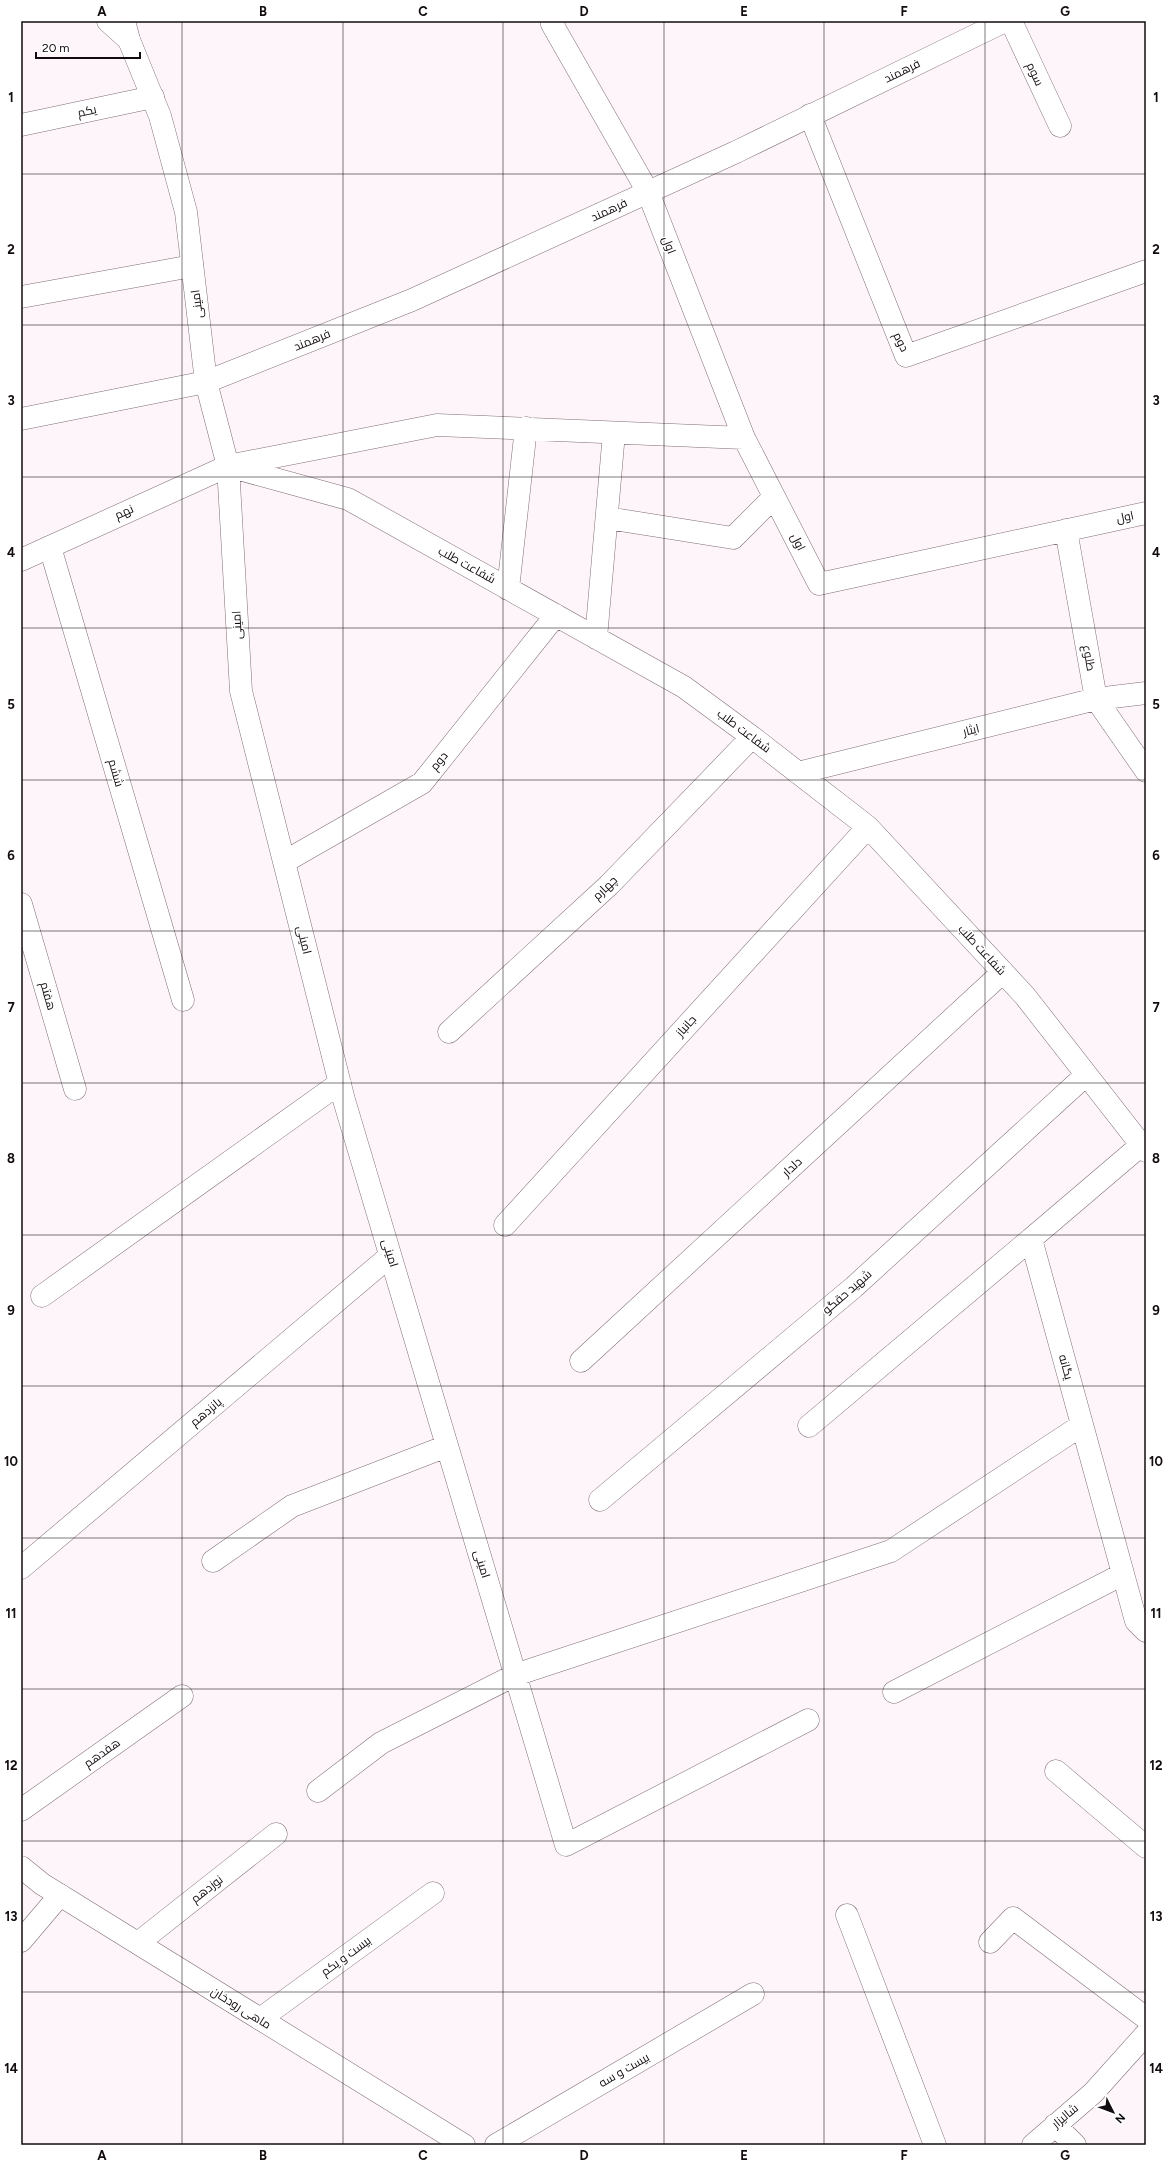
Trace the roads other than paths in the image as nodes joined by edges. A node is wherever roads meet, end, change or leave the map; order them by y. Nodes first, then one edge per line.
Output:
1 (108, 21) edge
2 (554, 21) edge
3 (1004, 21) edge
4 (1011, 21) edge
5 (126, 31) edge
6 (153, 97) junction
7 (810, 115) junction
8 (21, 125) edge
9 (1060, 126) dead end
10 (648, 192) junction
11 (192, 266) junction
12 (1146, 271) edge
13 (21, 297) edge
14 (206, 382) junction
15 (21, 419) edge
16 (526, 428) junction
17 (614, 433) junction
18 (744, 438) junction
19 (228, 466) junction
20 (774, 497) junction
21 (1146, 513) edge
22 (607, 518) junction
23 (1066, 530) junction
24 (50, 547) junction
25 (21, 560) edge
26 (508, 588) junction
27 (556, 615) junction
28 (596, 638) junction
29 (1146, 693) edge
30 (1096, 699) junction
31 (752, 737) junction
32 (1146, 771) edge
33 (798, 773) junction
34 (868, 827) junction
35 (284, 862) junction
36 (21, 904) edge
37 (1003, 972) junction
38 (183, 1000) dead end
39 (449, 1032) dead end
40 (1086, 1075) junction
41 (340, 1083) junction
42 (75, 1089) dead end
43 (1144, 1146) edge
44 (505, 1225) dead end
45 (1031, 1239) junction
46 (390, 1256) junction
47 (42, 1296) dead end
48 (581, 1361) dead end
49 (1082, 1425) junction
50 (809, 1426) dead end
51 (447, 1446) junction
52 (600, 1500) dead end
53 (214, 1561) dead end
54 (21, 1568) edge
55 (1123, 1574) junction
56 (1146, 1631) edge
57 (515, 1675) junction
58 (894, 1692) dead end
59 (182, 1696) dead end
60 (808, 1720) dead end
61 (1056, 1771) dead end
62 (318, 1791) dead end
63 (21, 1810) edge
64 (276, 1834) dead end
65 (1146, 1847) edge
66 (21, 1867) edge
67 (432, 1893) dead end
68 (60, 1895) junction
69 (847, 1914) dead end
70 (21, 1941) edge
71 (990, 1942) dead end
72 (138, 1943) junction
73 (753, 1994) dead end
74 (1146, 2018) edge
75 (260, 2019) junction
76 (1146, 2034) edge
77 (1055, 2125) junction
78 (464, 2145) edge
79 (496, 2145) edge
80 (935, 2145) edge
81 (1033, 2145) edge
82 (1076, 2145) edge

1 - 5 street
2 - 10 street, اول
3 - 7 street, فرهمند
4 - 9 street, سوم
5 - 6 street, امینی
6 - 8 street, یکم
6 - 11 street, امینی
7 - 10 street, فرهمند
7 - 12 street, دوم
10 - 14 street, فرهمند
10 - 18 street, اول
11 - 13 street
11 - 14 street, امینی
14 - 15 street, فرهمند
14 - 19 street, امینی
16 - 17 street, نهم
16 - 19 street, نهم
16 - 26 street
17 - 18 street, نهم
17 - 22 street
18 - 20 street, اول
19 - 24 street, نهم
19 - 26 street, شفاعت طلب
19 - 35 street, امینی
20 - 22 street
20 - 23 street, اول
21 - 23 street, اول
22 - 28 street
23 - 30 street, طلوع
24 - 25 street, نهم
24 - 38 street, ششم
26 - 27 street, شفاعت طلب
27 - 28 street, شفاعت طلب
27 - 35 street, دوم
28 - 31 street, شفاعت طلب
29 - 30 street, ایثار
30 - 32 street, طلوع
30 - 33 street, ایثار
31 - 33 street, شفاعت طلب
31 - 39 street, چهارم
33 - 34 street, شفاعت طلب
34 - 37 street, شفاعت طلب
34 - 44 street, جانباز
35 - 41 street, امینی
36 - 42 street, هفتم
37 - 40 street, شفاعت طلب
37 - 48 street, دلدار
40 - 43 street, شفاعت طلب
40 - 52 street, شهید حقگو
41 - 46 street, امینی
41 - 47 street
43 - 45 street
45 - 49 street, یگانه
45 - 50 street
46 - 51 street, امینی
46 - 54 street, پانزدهم
49 - 55 street, یگانه
49 - 57 street
51 - 53 street
51 - 57 street, امینی
55 - 56 street, یگانه
55 - 58 street
57 - 60 street, امینی
57 - 62 street
59 - 63 street, هفدهم
61 - 65 street
64 - 72 street, نوزدهم
66 - 68 street, ماهی رودخان
67 - 75 street, بیست و یکم
68 - 70 street
68 - 72 street, ماهی رودخان
69 - 80 street
71 - 74 street
72 - 75 street, ماهی رودخان
73 - 79 street, بیست و سه
75 - 78 street, ماهی رودخان
76 - 77 street, شالیزار
77 - 81 street, شالیزار
77 - 82 street

